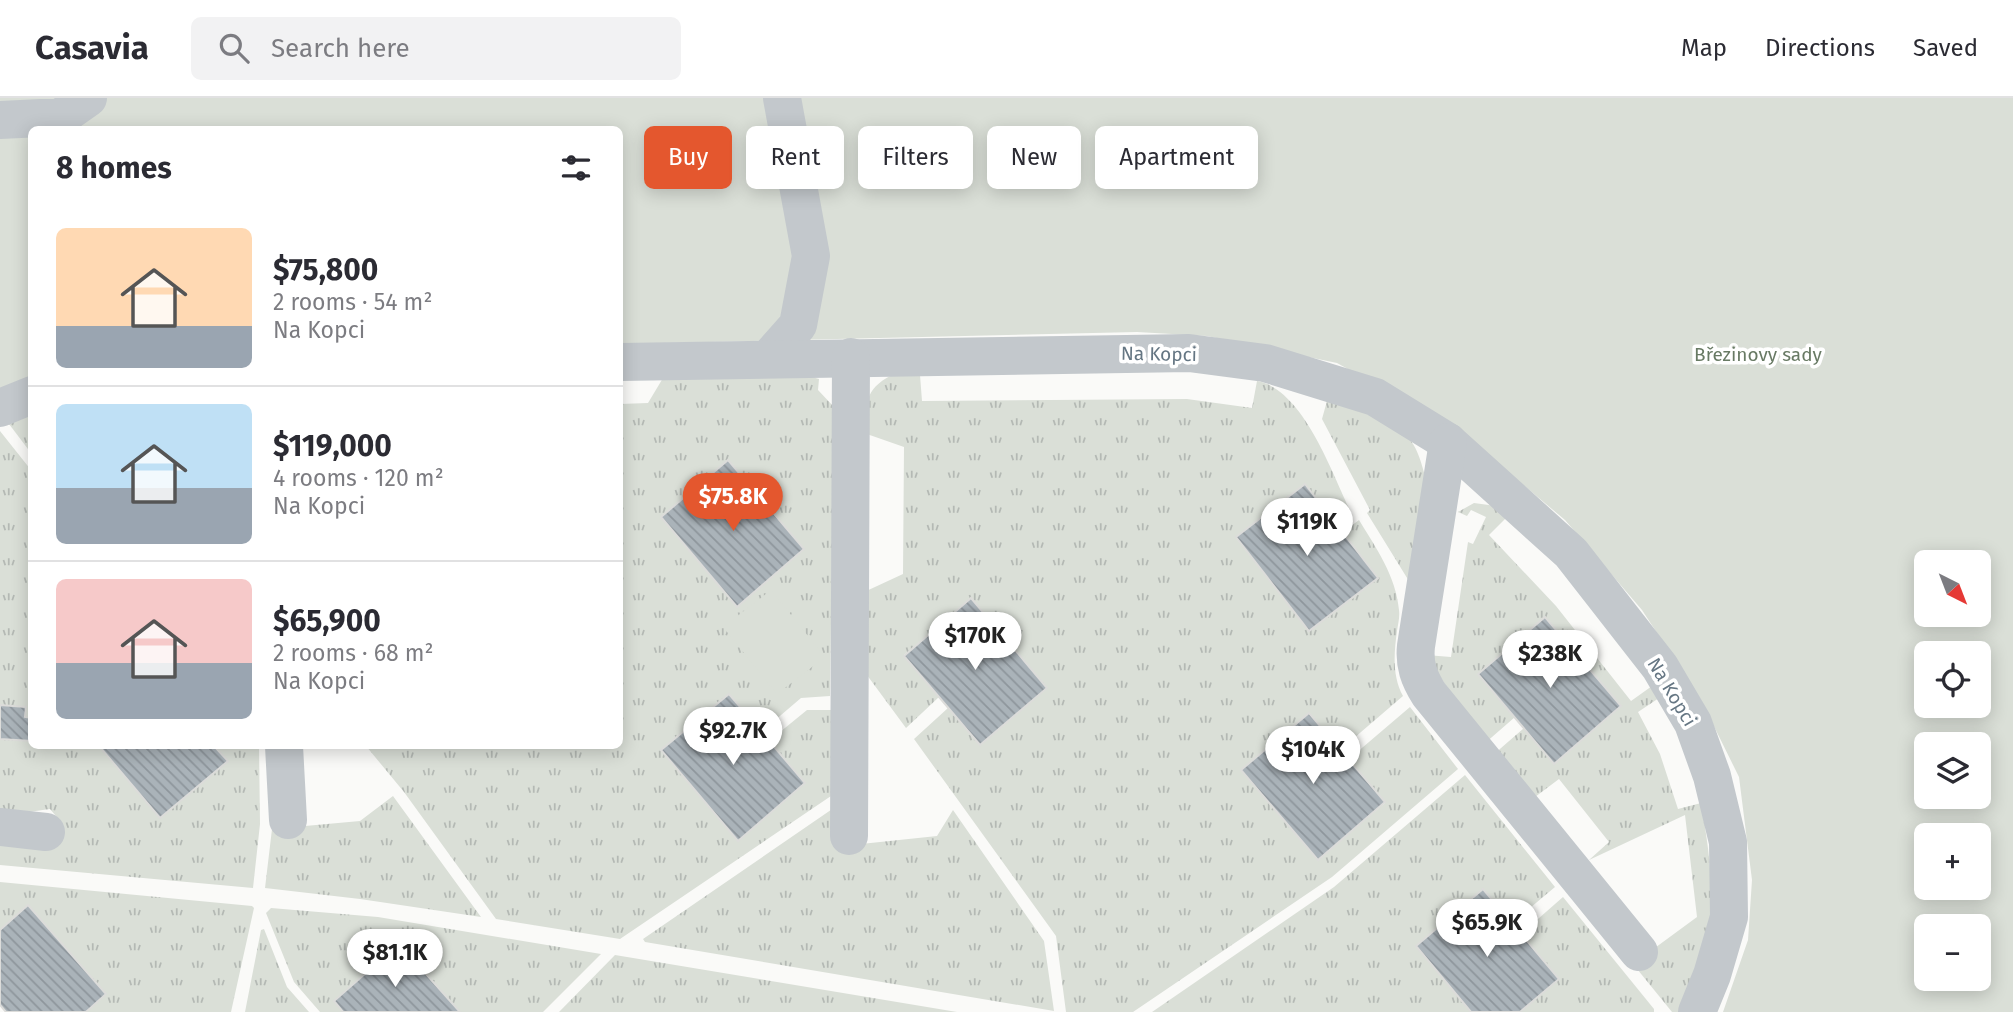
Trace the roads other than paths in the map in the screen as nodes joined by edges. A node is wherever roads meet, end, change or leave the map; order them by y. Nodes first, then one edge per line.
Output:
1 (89, 98) edge
2 (782, 98) edge
3 (0, 120) edge
4 (851, 357) junction
5 (768, 359) junction
6 (623, 362) edge
7 (28, 397) edge
8 (0, 408) edge
9 (1448, 442) junction
10 (284, 749) edge
11 (288, 820) dead end
12 (0, 827) edge
13 (46, 832) dead end
14 (849, 836) dead end
15 (1639, 952) dead end
16 (1697, 1012) edge

1 - 3 street
2 - 5 street
4 - 5 street, Na Kopci
4 - 9 street, Na Kopci
4 - 14 street
5 - 6 street, Na Kopci
7 - 8 street
9 - 15 street
9 - 16 street, Na Kopci
10 - 11 street
12 - 13 street

